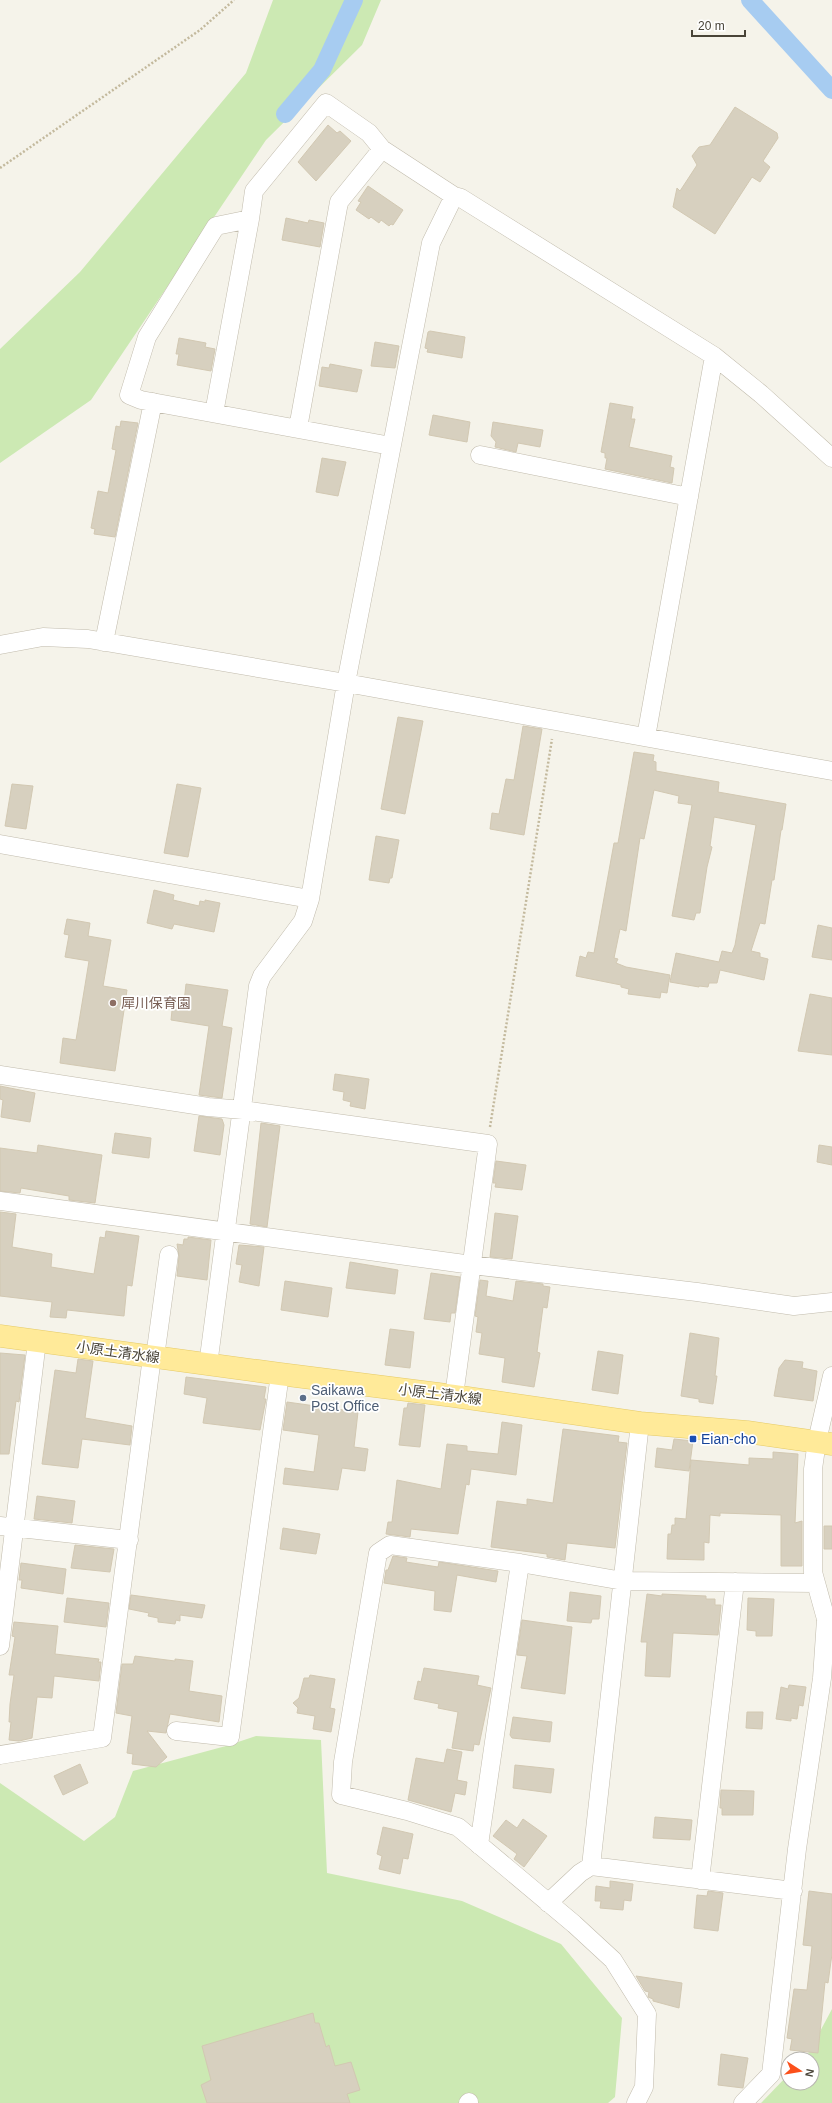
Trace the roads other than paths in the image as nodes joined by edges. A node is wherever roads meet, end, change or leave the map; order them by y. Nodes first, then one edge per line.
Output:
1 (382, 149) junction
2 (454, 196) junction
3 (250, 219) junction
4 (714, 356) junction
5 (153, 402) junction
6 (214, 413) junction
7 (298, 428) junction
8 (391, 446) junction
9 (480, 455) dead end
10 (832, 458) edge
11 (689, 497) junction
12 (104, 642) junction
13 (0, 644) edge
14 (346, 683) junction
15 (646, 737) junction
16 (832, 771) edge
17 (0, 844) edge
18 (310, 899) junction
19 (0, 1075) edge
20 (243, 1110) junction
21 (0, 1201) edge
22 (225, 1232) junction
23 (169, 1255) dead end
24 (472, 1265) junction
25 (832, 1302) edge
26 (0, 1336) edge
27 (36, 1341) junction
28 (154, 1357) junction
29 (208, 1365) junction
30 (280, 1374) junction
31 (832, 1378) edge
32 (454, 1396) junction
33 (640, 1423) junction
34 (827, 1441) edge
35 (7, 1526) edge
36 (129, 1540) junction
37 (520, 1564) junction
38 (623, 1581) junction
39 (735, 1582) junction
40 (816, 1583) junction
41 (0, 1646) edge
42 (827, 1678) edge
43 (176, 1731) dead end
44 (0, 1755) edge
45 (480, 1845) junction
46 (591, 1866) junction
47 (700, 1880) junction
48 (793, 1891) junction
49 (548, 1903) junction
50 (636, 2103) edge
51 (743, 2103) edge

1 - 2 street
1 - 3 street
1 - 7 street
2 - 4 street
2 - 8 street
3 - 5 street
3 - 6 street
4 - 10 street
4 - 11 street
5 - 6 street
5 - 12 street
6 - 7 street
7 - 8 street
8 - 14 street
9 - 11 street
11 - 15 street
12 - 13 street
12 - 14 street
14 - 15 street
14 - 18 street
15 - 16 street
17 - 18 street
18 - 20 street
19 - 20 street
20 - 22 street
20 - 24 street
21 - 22 street
22 - 24 street
22 - 29 street
23 - 28 street
24 - 25 street
24 - 32 street
26 - 27 main road, 小原土清水線
27 - 28 main road, 小原土清水線
27 - 35 street
28 - 29 main road, 小原土清水線
28 - 36 street
29 - 30 main road, 小原土清水線
30 - 32 main road, 小原土清水線
30 - 43 street
31 - 34 street
32 - 33 main road, 小原土清水線
33 - 34 main road, 小原土清水線
33 - 38 street
34 - 40 street
35 - 36 street
35 - 41 street
36 - 44 street
37 - 38 street
37 - 45 street
37 - 45 street
38 - 39 street
38 - 46 street
39 - 40 street
39 - 47 street
40 - 42 street
42 - 48 street
45 - 49 street
46 - 47 street
46 - 49 street
47 - 48 street
48 - 51 street
49 - 50 street

